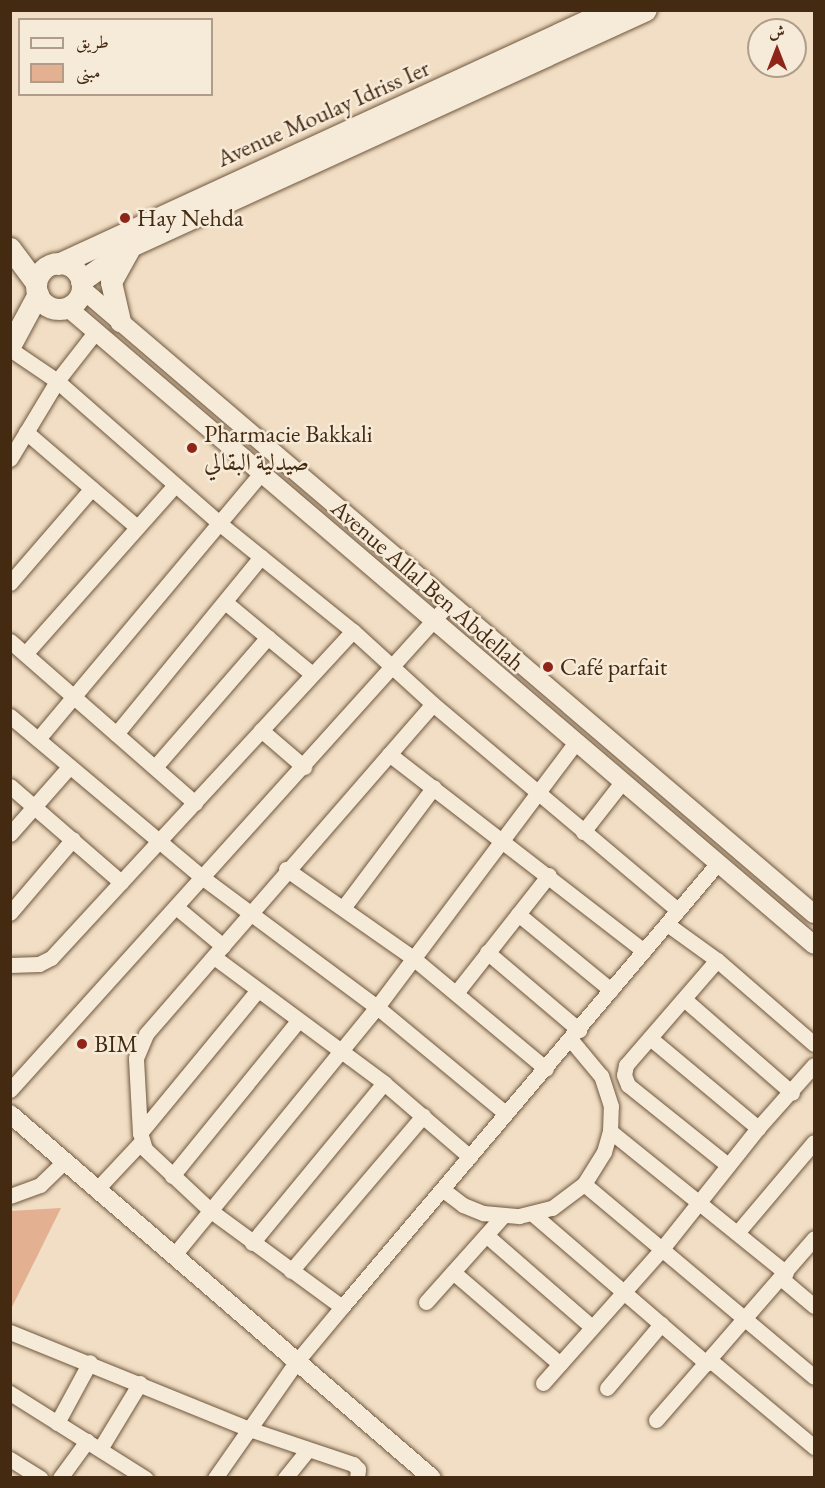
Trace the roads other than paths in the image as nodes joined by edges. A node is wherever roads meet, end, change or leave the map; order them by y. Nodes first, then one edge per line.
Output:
1 (610, 10) edge
2 (646, 10) edge
3 (131, 246) junction
4 (45, 277) junction
5 (81, 284) junction
6 (61, 308) junction
7 (120, 321) junction
8 (96, 332) junction
9 (15, 334) edge
10 (57, 381) junction
11 (26, 432) junction
12 (10, 459) edge
13 (261, 473) junction
14 (175, 485) junction
15 (92, 488) junction
16 (219, 523) junction
17 (137, 527) junction
18 (261, 557) junction
19 (10, 583) edge
20 (225, 602) junction
21 (448, 604) junction
22 (434, 621) junction
23 (353, 631) junction
24 (268, 637) junction
25 (10, 641) edge
26 (24, 654) junction
27 (394, 668) junction
28 (312, 674) junction
29 (74, 697) junction
30 (433, 704) junction
31 (10, 716) edge
32 (261, 730) junction
33 (116, 734) junction
34 (38, 739) junction
35 (576, 742) junction
36 (389, 754) junction
37 (69, 767) junction
38 (154, 767) junction
39 (304, 767) junction
40 (622, 782) junction
41 (10, 786) edge
42 (434, 787) junction
43 (536, 792) junction
44 (195, 803) junction
45 (34, 806) junction
46 (583, 832) junction
47 (10, 834) edge
48 (500, 838) junction
49 (73, 839) junction
50 (160, 840) junction
51 (718, 863) junction
52 (286, 869) junction
53 (549, 875) junction
54 (203, 878) junction
55 (121, 882) junction
56 (176, 907) junction
57 (343, 909) junction
58 (678, 910) junction
59 (249, 912) junction
60 (10, 913) edge
61 (518, 914) junction
62 (814, 914) edge
63 (667, 924) junction
64 (814, 945) edge
65 (644, 951) junction
66 (218, 952) junction
67 (488, 952) junction
68 (413, 957) junction
69 (717, 960) junction
70 (10, 965) edge
71 (258, 990) junction
72 (611, 990) junction
73 (456, 993) junction
74 (684, 999) junction
75 (377, 1007) junction
76 (298, 1021) junction
77 (575, 1035) junction
78 (650, 1038) junction
79 (814, 1044) edge
80 (341, 1051) junction
81 (814, 1065) edge
82 (546, 1069) junction
83 (384, 1083) junction
84 (10, 1090) edge
85 (792, 1094) junction
86 (505, 1113) junction
87 (10, 1114) edge
88 (423, 1116) junction
89 (758, 1128) junction
90 (610, 1131) junction
91 (140, 1138) junction
92 (814, 1142) edge
93 (470, 1156) junction
94 (65, 1161) junction
95 (728, 1165) junction
96 (172, 1176) junction
97 (584, 1184) junction
98 (97, 1189) junction
99 (442, 1189) junction
100 (10, 1196) edge
101 (700, 1203) junction
102 (211, 1211) junction
103 (534, 1215) junction
104 (503, 1216) junction
105 (737, 1233) junction
106 (486, 1235) junction
107 (814, 1239) edge
108 (252, 1243) junction
109 (661, 1250) junction
110 (174, 1255) junction
111 (291, 1271) junction
112 (453, 1272) junction
113 (784, 1276) junction
114 (624, 1291) junction
115 (426, 1302) dead end
116 (342, 1306) junction
117 (814, 1306) edge
118 (746, 1320) junction
119 (661, 1324) junction
120 (592, 1327) junction
121 (10, 1332) edge
122 (297, 1361) junction
123 (90, 1362) junction
124 (708, 1362) junction
125 (560, 1364) junction
126 (814, 1377) edge
127 (140, 1383) junction
128 (543, 1383) dead end
129 (607, 1388) dead end
130 (10, 1393) edge
131 (656, 1420) dead end
132 (57, 1423) junction
133 (249, 1429) junction
134 (93, 1445) junction
135 (814, 1447) edge
136 (307, 1451) junction
137 (10, 1459) edge
138 (40, 1478) edge
139 (60, 1478) edge
140 (145, 1478) edge
141 (215, 1478) edge
142 (285, 1478) edge
143 (357, 1478) edge
144 (432, 1478) edge

1 - 4 main road, Avenue Moulay Idriss Ier
2 - 3 main road, Avenue Moulay Idriss Ier
3 - 5 main road, Avenue Moulay Idriss Ier
3 - 7 main road
4 - 5 main road
4 - 6 main road
4 - 9 main road
5 - 6 main road, Avenue Moulay Idriss Ier
5 - 7 street, Avenue Allal Ben Abdellah
6 - 8 street, Avenue Allal Ben Abdellah
6 - 9 main road
7 - 21 street, Avenue Allal Ben Abdellah
8 - 10 street
8 - 13 street, Avenue Allal Ben Abdellah
9 - 10 street
10 - 11 street
10 - 14 street
11 - 12 street
11 - 15 street
13 - 16 street
13 - 22 street, Avenue Allal Ben Abdellah
14 - 16 street
14 - 17 street
15 - 17 street
15 - 19 street
16 - 18 street
16 - 29 street
17 - 26 street
18 - 20 street
18 - 23 street
20 - 24 street
20 - 33 street
21 - 22 street
21 - 62 street, Avenue Allal Ben Abdellah
22 - 27 street
22 - 35 street, Avenue Allal Ben Abdellah
23 - 27 street
23 - 28 street
24 - 28 street
24 - 38 street
25 - 26 street
26 - 29 street
27 - 30 street
27 - 39 street
28 - 32 street
29 - 33 street
29 - 34 street
30 - 36 street
30 - 43 street
31 - 34 street
32 - 39 street
32 - 44 street
33 - 38 street
34 - 37 street
35 - 40 street, Avenue Allal Ben Abdellah
35 - 43 street
36 - 42 street
36 - 52 street
37 - 45 street
37 - 50 street
38 - 44 street
39 - 54 street
40 - 46 street
40 - 51 street, Avenue Allal Ben Abdellah
41 - 45 street
42 - 48 street
42 - 57 street
43 - 46 street
43 - 48 street
44 - 50 street
45 - 47 street
45 - 49 street
46 - 58 street
48 - 53 street
48 - 68 street
49 - 55 street
49 - 60 street
50 - 54 street
50 - 55 street
51 - 58 street
51 - 64 street, Avenue Allal Ben Abdellah
52 - 57 street
52 - 59 street
53 - 61 street
53 - 65 street
54 - 56 street
54 - 59 street
55 - 70 street
56 - 66 street
56 - 84 street
57 - 68 street
58 - 63 street
59 - 66 street
59 - 75 street
61 - 67 street
61 - 72 street
63 - 65 street
63 - 69 street
65 - 72 street
66 - 71 street
66 - 91 street
67 - 73 street
67 - 77 street
68 - 73 street
68 - 75 street
69 - 74 street
69 - 79 street
71 - 76 street
71 - 91 street
72 - 77 street
73 - 82 street
74 - 78 street
74 - 85 street
75 - 80 street
75 - 86 street
76 - 80 street
76 - 96 street
77 - 82 street
77 - 90 street
78 - 89 street
78 - 95 street
80 - 83 street
80 - 102 street
81 - 85 street
82 - 86 street
83 - 88 street
83 - 108 street
85 - 89 street
86 - 93 street
87 - 94 street
88 - 93 street
88 - 111 street
89 - 95 street
90 - 97 street
90 - 101 street
91 - 96 street
91 - 98 street
92 - 105 street
93 - 99 street
94 - 98 street
94 - 100 street
95 - 101 street
96 - 102 street
97 - 103 street
97 - 109 street
98 - 110 street
99 - 104 street
99 - 116 street
101 - 105 street
101 - 109 street
102 - 108 street
102 - 110 street
103 - 104 street
103 - 114 street
104 - 106 street
105 - 113 street
106 - 112 street
106 - 120 street
107 - 113 street
108 - 111 street
109 - 114 street
109 - 118 street
110 - 122 street
111 - 116 street
112 - 115 street
112 - 125 street
113 - 117 street
113 - 118 street
114 - 119 street
114 - 120 street
116 - 122 street
118 - 124 street
118 - 126 street
119 - 124 street
119 - 129 street
120 - 125 street
121 - 123 street
122 - 133 street
122 - 144 street
123 - 127 street
123 - 132 street
124 - 131 street
124 - 135 street
125 - 128 street
127 - 133 street
127 - 134 street
130 - 132 street
132 - 134 street
133 - 136 street
133 - 141 street
134 - 139 street
134 - 140 street
136 - 142 street
136 - 143 street
137 - 138 street

